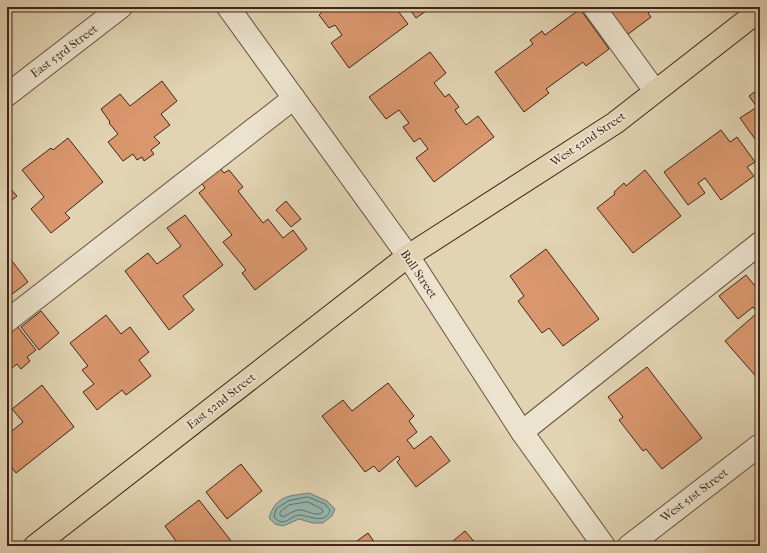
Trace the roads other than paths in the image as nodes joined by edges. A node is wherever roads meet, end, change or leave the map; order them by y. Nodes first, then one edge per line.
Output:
1 (121, 7) edge
2 (228, 7) edge
3 (594, 7) edge
4 (760, 10) edge
5 (655, 91) junction
6 (7, 94) edge
7 (294, 98) junction
8 (760, 243) edge
9 (408, 256) junction
10 (7, 321) edge
11 (522, 432) junction
12 (760, 445) edge
13 (40, 545) edge
14 (604, 546) edge
15 (629, 546) edge

1 - 6 street, East 53rd Street
2 - 7 street, Bull Street
3 - 5 street
4 - 5 main road, West 52nd Street
5 - 9 main road, West 52nd Street
7 - 9 street, Bull Street
7 - 10 street
8 - 11 street
9 - 11 street, Bull Street
9 - 13 main road, East 52nd Street
11 - 14 street, Bull Street
12 - 15 street, West 51st Street

